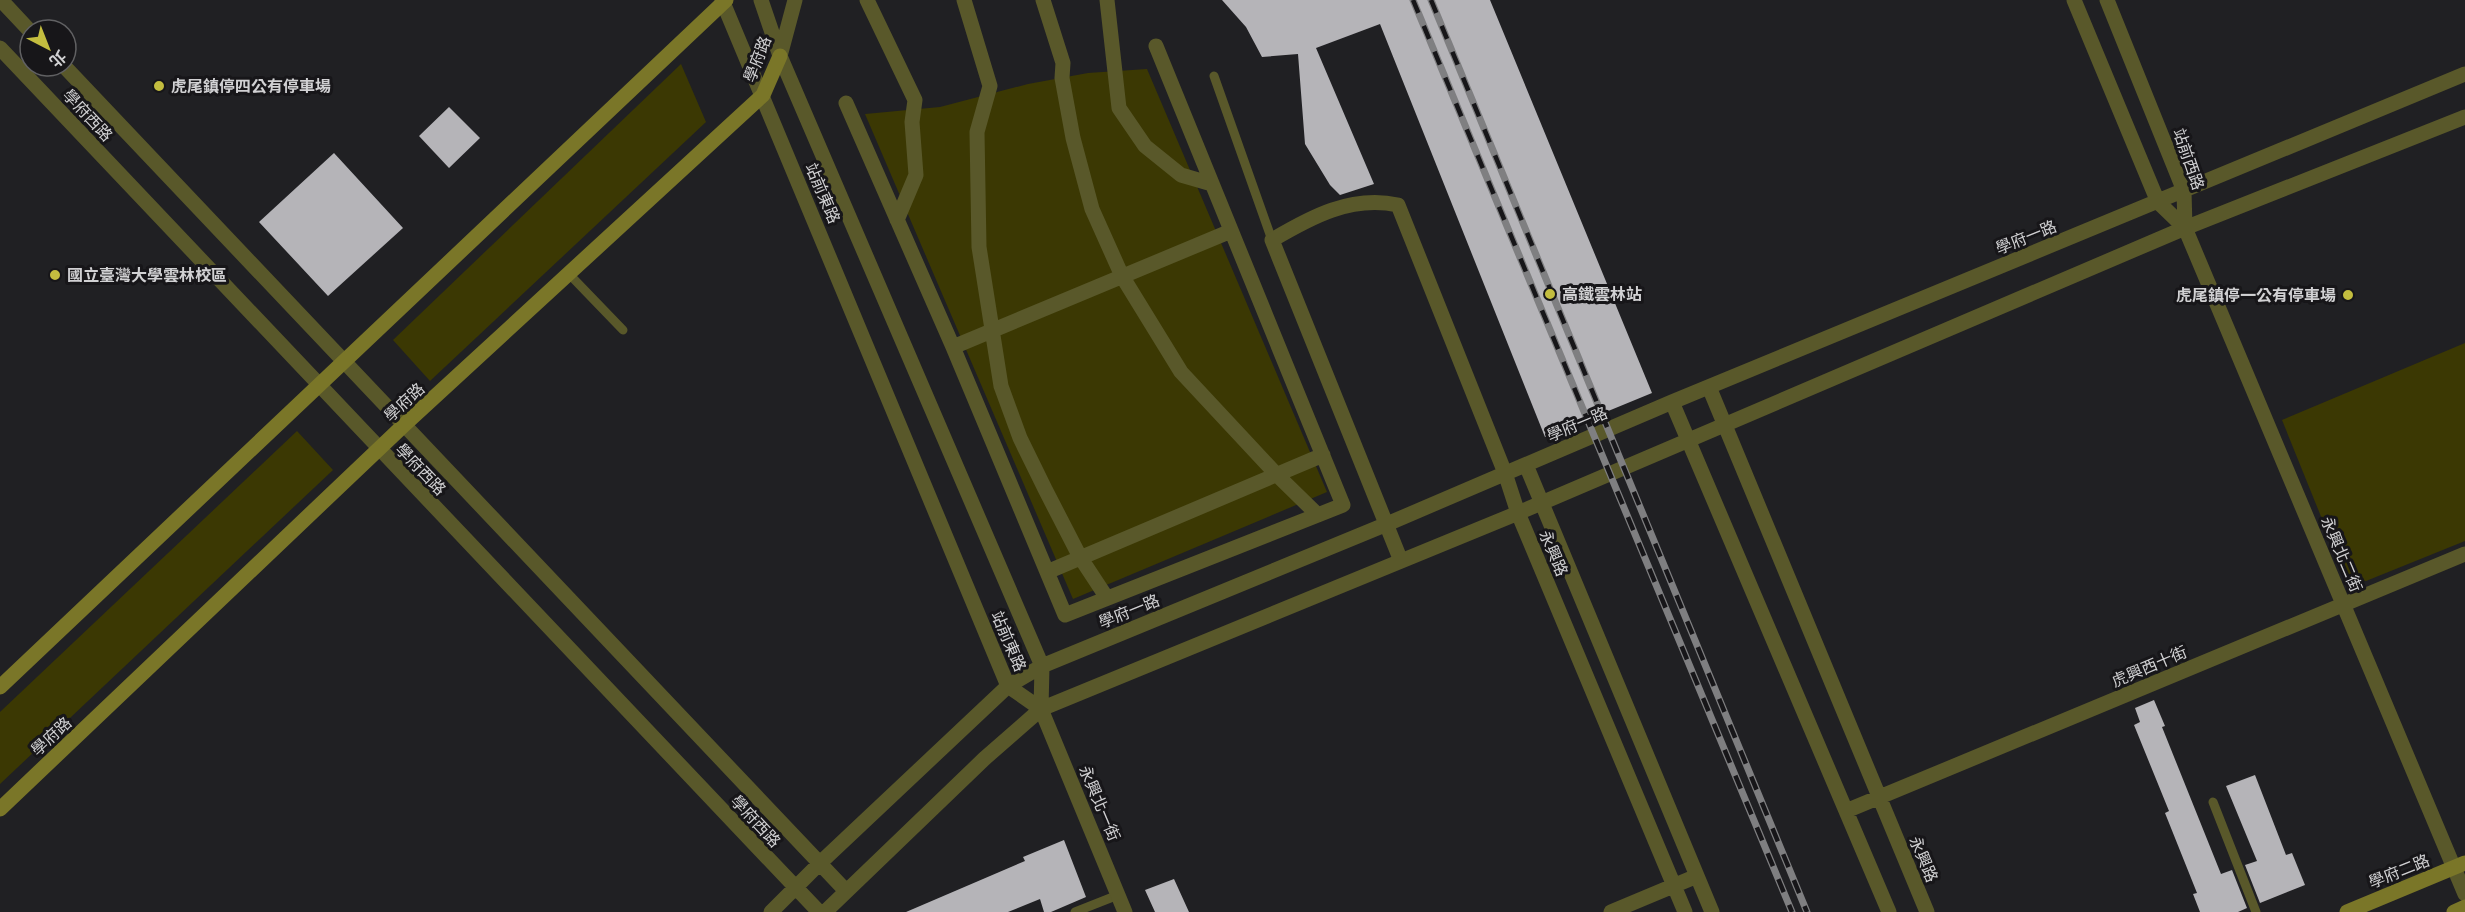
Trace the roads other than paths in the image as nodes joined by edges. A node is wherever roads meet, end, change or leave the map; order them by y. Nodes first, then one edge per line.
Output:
1 (1, 0) edge
2 (761, 0) edge
3 (795, 0) edge
4 (867, 0) edge
5 (964, 0) edge
6 (1043, 0) edge
7 (1107, 0) edge
8 (2074, 0) edge
9 (2107, 0) edge
10 (724, 1) edge
11 (18, 18) edge
12 (1156, 46) dead end
13 (0, 48) edge
14 (780, 56) junction
15 (2465, 74) edge
16 (1214, 76) dead end
17 (74, 78) edge
18 (763, 95) junction
19 (846, 104) dead end
20 (2465, 117) edge
21 (1212, 184) junction
22 (2184, 191) junction
23 (2158, 202) junction
24 (897, 220) junction
25 (2186, 228) junction
26 (1231, 231) junction
27 (1272, 240) junction
28 (569, 273) junction
29 (1122, 276) junction
30 (623, 330) dead end
31 (992, 331) junction
32 (953, 347) junction
33 (344, 360) junction
34 (319, 384) junction
35 (1709, 387) junction
36 (1672, 402) junction
37 (1725, 424) junction
38 (404, 425) junction
39 (1688, 438) junction
40 (379, 450) junction
41 (1323, 455) junction
42 (1526, 465) junction
43 (1505, 473) junction
44 (1277, 475) junction
45 (1543, 502) junction
46 (1518, 513) junction
47 (1318, 515) junction
48 (1387, 524) junction
49 (2465, 554) edge
50 (1080, 557) junction
51 (1401, 561) junction
52 (1047, 572) junction
53 (1107, 598) junction
54 (2344, 604) junction
55 (1042, 666) junction
56 (1008, 686) junction
57 (0, 687) edge
58 (1041, 709) junction
59 (1878, 798) junction
60 (2213, 802) dead end
61 (0, 809) edge
62 (1846, 811) junction
63 (819, 864) junction
64 (2459, 866) edge
65 (1697, 876) junction
66 (1674, 886) junction
67 (795, 889) junction
68 (846, 891) junction
69 (2465, 894) edge
70 (1118, 895) junction
71 (2465, 908) edge
72 (771, 912) edge
73 (819, 912) edge
74 (825, 912) edge
75 (1075, 912) edge
76 (1125, 912) edge
77 (1611, 912) edge
78 (1685, 912) edge
79 (1712, 912) edge
80 (1889, 912) edge
81 (1927, 912) edge
82 (2256, 912) edge
83 (2347, 912) edge
84 (2454, 912) edge

1 - 11 street
2 - 14 street, 站前東路
3 - 14 street, 學府路
4 - 24 street
5 - 31 street
6 - 29 street
7 - 21 street
8 - 23 street
9 - 22 street, 站前西路
10 - 18 street, 站前東路
10 - 33 street
12 - 21 street
13 - 34 street, 學府西路
14 - 18 street, 學府路
14 - 55 street, 站前東路
15 - 22 street, 學府一路
16 - 27 lane
17 - 33 street, 學府西路
18 - 28 street, 學府路
18 - 56 street, 站前東路
19 - 24 street
20 - 25 street
21 - 26 street
22 - 23 street, 學府一路
22 - 25 street, 站前西路
23 - 25 street
23 - 35 street, 學府一路
24 - 32 street
25 - 37 street
25 - 54 street, 永興北二街
26 - 29 street
26 - 41 street
27 - 43 street, 永興路
27 - 48 street
28 - 30 lane
28 - 38 street, 學府路
29 - 31 street
29 - 44 street
31 - 32 street
31 - 50 street
32 - 52 street
33 - 34 street
33 - 38 street, 學府西路
34 - 40 street, 學府西路
34 - 57 street
35 - 36 street, 學府一路
35 - 37 street, 永興路
36 - 39 street
36 - 42 street, 學府一路
37 - 39 street
37 - 59 street, 永興路
38 - 40 street, 學府路
38 - 63 street, 學府西路
39 - 45 street
39 - 62 street
40 - 61 street, 學府路
40 - 67 street, 學府西路
41 - 44 street
41 - 47 street
42 - 43 street, 學府一路
42 - 45 street, 永興路
43 - 46 street, 永興路
43 - 48 street, 學府一路
44 - 47 street
44 - 50 street
45 - 46 street
45 - 65 street, 永興路
46 - 51 street
46 - 66 street, 永興路
47 - 53 street
48 - 51 street
48 - 55 street, 學府一路
49 - 54 street, 虎興西十街
50 - 52 street
50 - 53 street
51 - 58 street
52 - 53 street
54 - 59 street, 虎興西十街
54 - 64 street, 永興北二街
55 - 56 street, 學府一路
55 - 58 street, 站前東路
56 - 58 street, 站前東路
56 - 63 street, 學府一路
58 - 68 street
58 - 70 street, 永興北一街
59 - 62 street, 虎興西十街
59 - 81 street, 永興路
60 - 82 lane
62 - 80 street
63 - 67 street, 學府一路
63 - 68 street, 學府西路
64 - 69 street, 永興北二街
64 - 83 street, 學府二路
65 - 66 street
65 - 79 street, 永興路
66 - 77 street
66 - 78 street, 永興路
67 - 72 street, 學府一路
67 - 73 street, 學府西路
68 - 74 street
70 - 75 lane
70 - 76 street, 永興北一街
71 - 84 street

